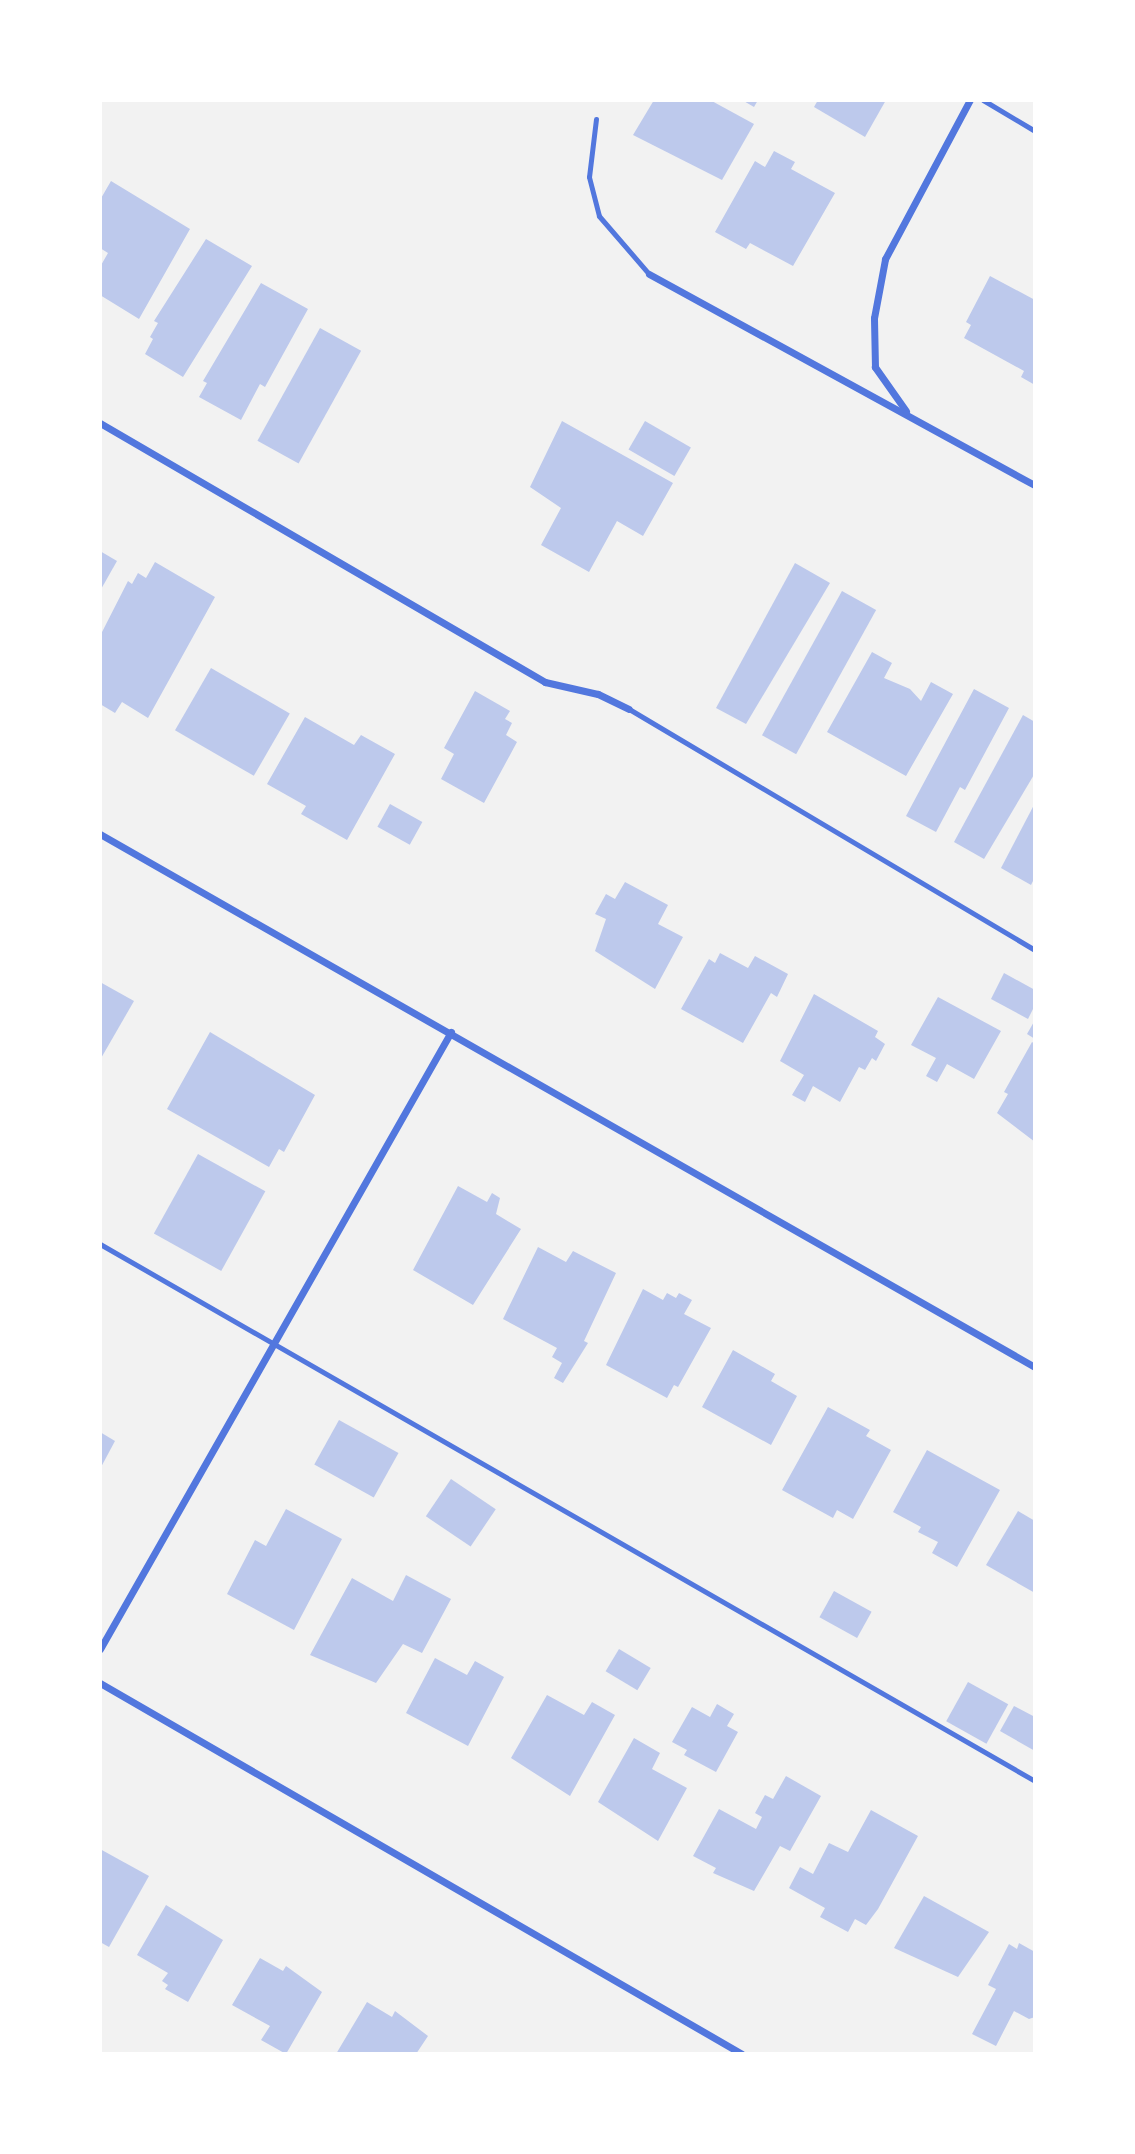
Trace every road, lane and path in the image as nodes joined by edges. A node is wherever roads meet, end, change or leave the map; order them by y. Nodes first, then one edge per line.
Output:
1 (970, 100) edge
2 (983, 100) edge
3 (596, 119) dead end
4 (1035, 131) edge
5 (649, 274) joint
6 (908, 414) junction
7 (100, 423) edge
8 (1035, 485) edge
9 (629, 709) joint
10 (100, 834) edge
11 (1035, 950) edge
12 (451, 1032) junction
13 (100, 1244) edge
14 (274, 1344) junction
15 (1035, 1367) edge
16 (100, 1649) edge
17 (100, 1683) edge
18 (1035, 1781) edge
19 (742, 2054) edge

1 - 6 street
2 - 4 lane
3 - 5 lane
5 - 6 street
6 - 8 street
7 - 9 street
9 - 11 lane
10 - 12 street
12 - 14 street
12 - 15 street
13 - 14 lane
14 - 16 street
14 - 18 lane
17 - 19 street

